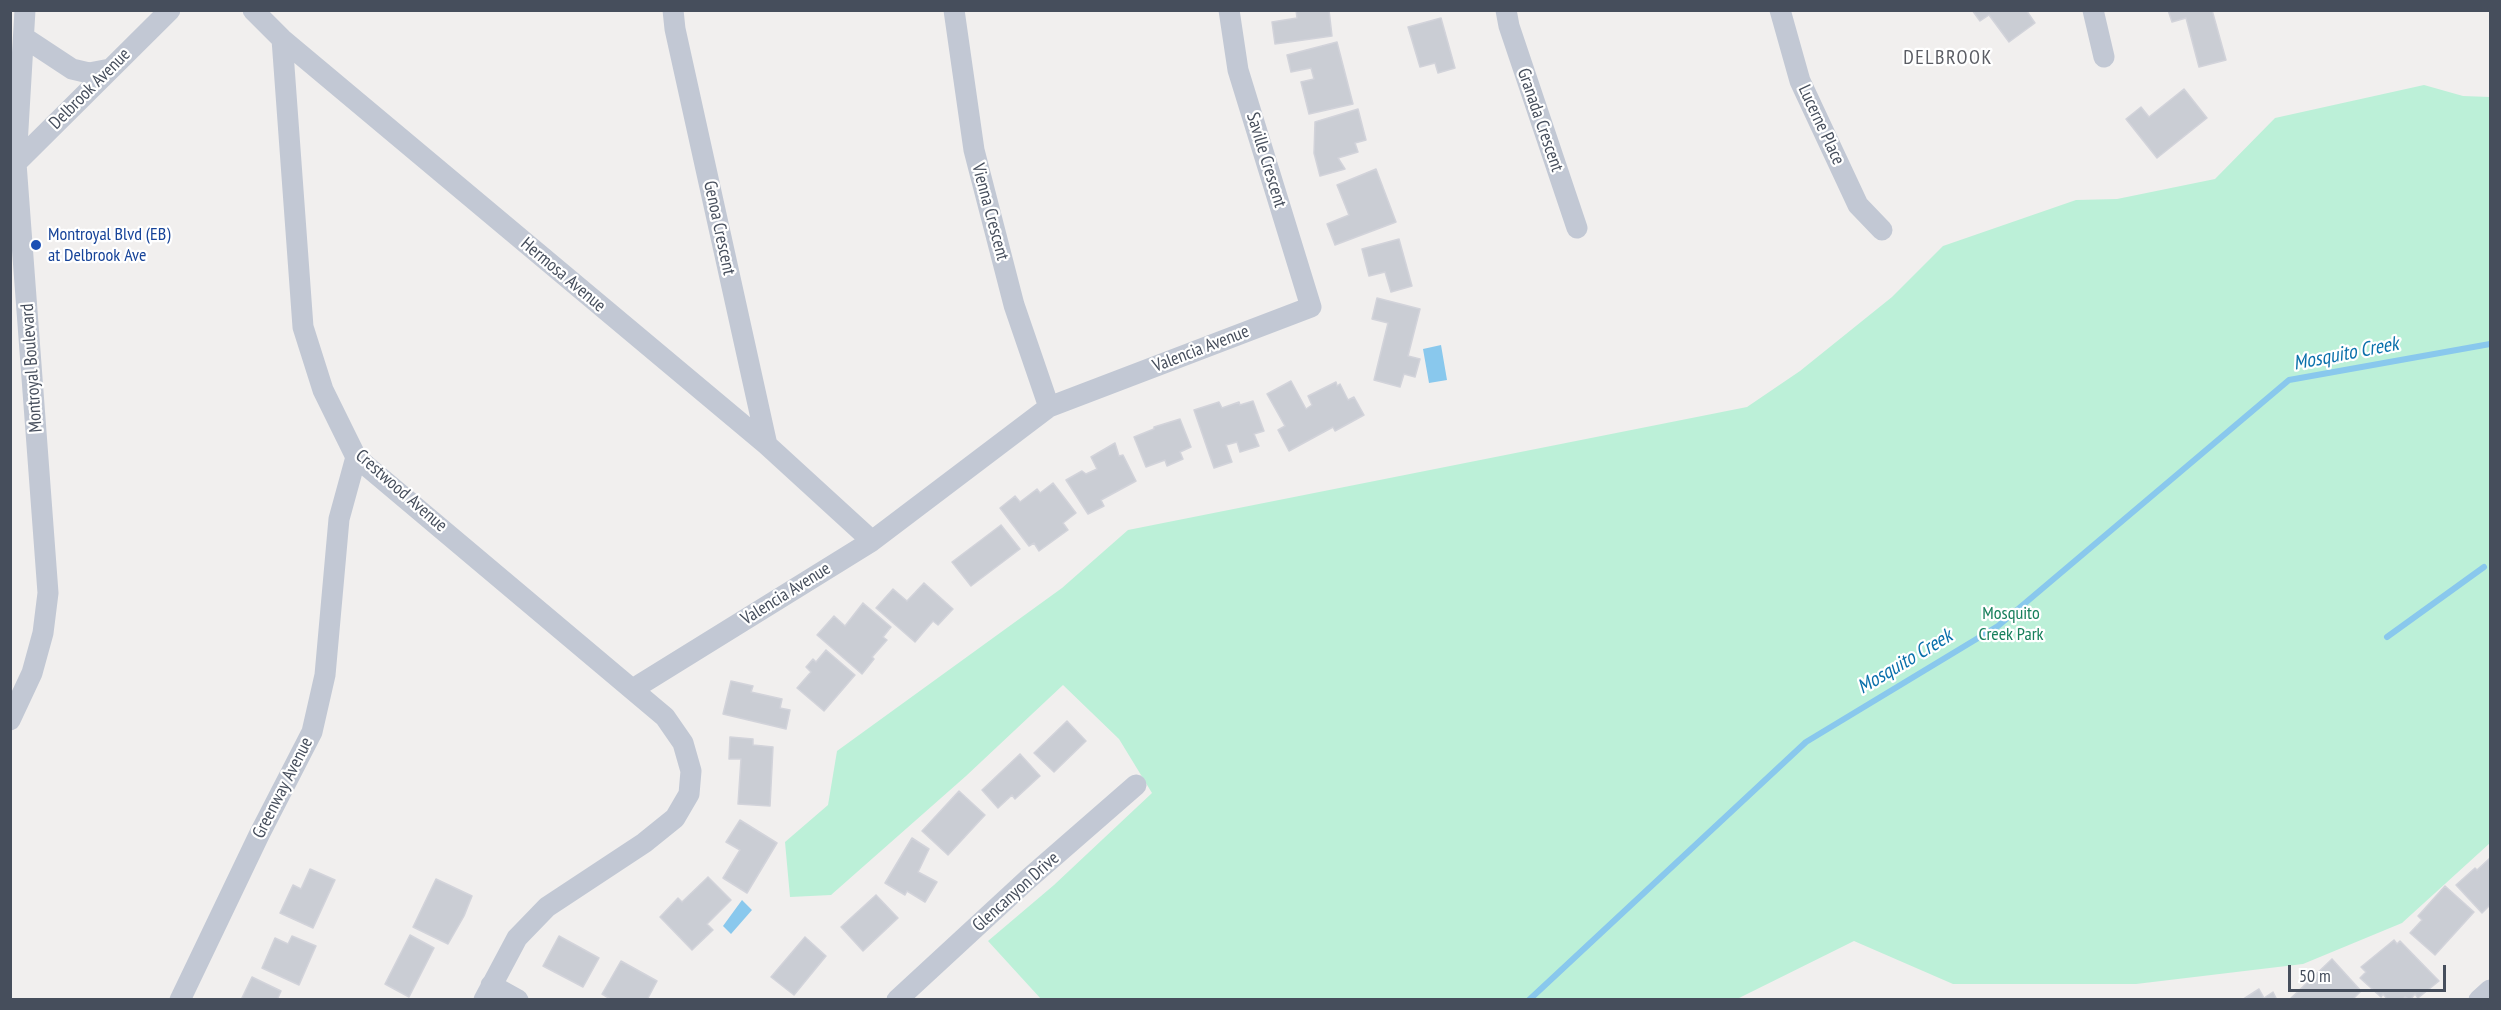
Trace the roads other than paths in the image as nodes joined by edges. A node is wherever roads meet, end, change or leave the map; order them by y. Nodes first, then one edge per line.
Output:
1 (25, 10) edge
2 (170, 10) edge
3 (253, 10) edge
4 (673, 10) edge
5 (954, 10) edge
6 (1229, 10) edge
7 (1506, 10) edge
8 (1780, 10) edge
9 (2093, 10) edge
10 (25, 38) junction
11 (282, 39) junction
12 (2104, 57) dead end
13 (110, 69) junction
14 (13, 165) edge
15 (1577, 228) dead end
16 (1882, 230) dead end
17 (1311, 307) joint
18 (1049, 407) junction
19 (767, 445) junction
20 (356, 457) junction
21 (872, 541) junction
22 (633, 689) junction
23 (10, 720) edge
24 (1136, 785) dead end
25 (2490, 990) edge
26 (487, 992) edge
27 (180, 999) edge
28 (518, 999) edge
29 (897, 999) edge
30 (2479, 999) edge

1 - 10 street, Montroyal Boulevard
2 - 13 street, Delbrook Avenue
3 - 11 street, Hermosa Avenue
4 - 19 street, Genoa Crescent
5 - 18 street, Vienna Crescent
6 - 17 street, Saville Crescent
7 - 15 street, Granada Crescent
8 - 16 street, Lucerne Place
9 - 12 street
10 - 13 street
10 - 14 street, Montroyal Boulevard
11 - 19 street, Hermosa Avenue
11 - 20 street, Crestwood Avenue
13 - 14 street, Delbrook Avenue
14 - 23 street, Montroyal Boulevard
17 - 18 street, Valencia Avenue
18 - 21 street, Valencia Avenue
19 - 21 street, Hermosa Avenue
20 - 22 street, Crestwood Avenue
20 - 27 street, Greenway Avenue
21 - 22 street, Valencia Avenue
22 - 26 street
24 - 29 street, Glencanyon Drive
25 - 30 street
26 - 28 street

